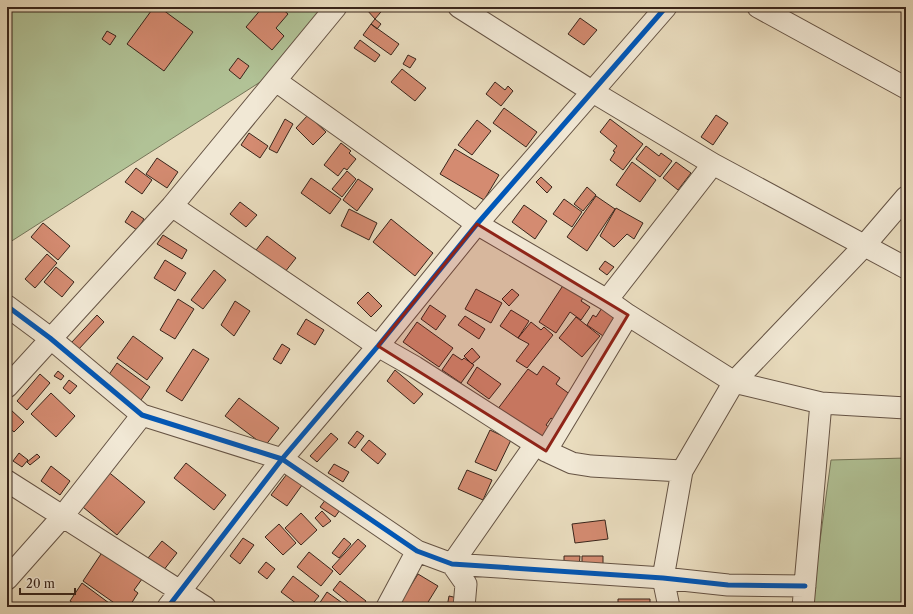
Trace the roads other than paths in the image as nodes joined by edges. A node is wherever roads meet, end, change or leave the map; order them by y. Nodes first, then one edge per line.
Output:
1 (336, 7) edge
2 (458, 7) edge
3 (666, 7) edge
4 (758, 7) edge
5 (276, 81) junction
6 (906, 88) edge
7 (593, 92) junction
8 (713, 164) junction
9 (906, 197) edge
10 (172, 206) junction
11 (477, 224) junction
12 (864, 246) junction
13 (906, 268) edge
14 (607, 300) junction
15 (7, 306) edge
16 (628, 315) junction
17 (50, 338) junction
18 (378, 346) junction
19 (734, 382) junction
20 (7, 387) edge
21 (821, 403) junction
22 (906, 408) edge
23 (142, 416) junction
24 (540, 448) junction
25 (282, 459) junction
26 (682, 470) junction
27 (7, 480) edge
28 (62, 517) junction
29 (417, 551) junction
30 (452, 564) junction
31 (663, 578) junction
32 (7, 579) edge
33 (805, 586) junction
34 (174, 600) edge
35 (205, 607) edge
36 (387, 607) edge
37 (464, 607) edge
38 (669, 607) edge
39 (803, 607) edge

1 - 5 street
2 - 7 street
3 - 7 street
4 - 6 street
5 - 10 street
5 - 11 street
7 - 8 street
7 - 11 street
8 - 12 street
8 - 14 street
9 - 12 street
10 - 17 street
10 - 18 street
11 - 14 street
11 - 18 street
12 - 13 street
12 - 19 street
14 - 16 street
15 - 17 street
16 - 19 street
16 - 24 street
17 - 20 street
17 - 23 street
18 - 24 street
18 - 25 street
19 - 21 street
19 - 26 street
21 - 22 street
21 - 33 street
23 - 25 street
23 - 28 street
24 - 26 street
24 - 30 street
25 - 29 street
25 - 34 street
26 - 31 street
27 - 28 street
28 - 32 street
28 - 34 street
29 - 30 street
29 - 36 street
30 - 31 street
30 - 37 street
31 - 33 street
31 - 38 street
33 - 39 street
34 - 35 street

